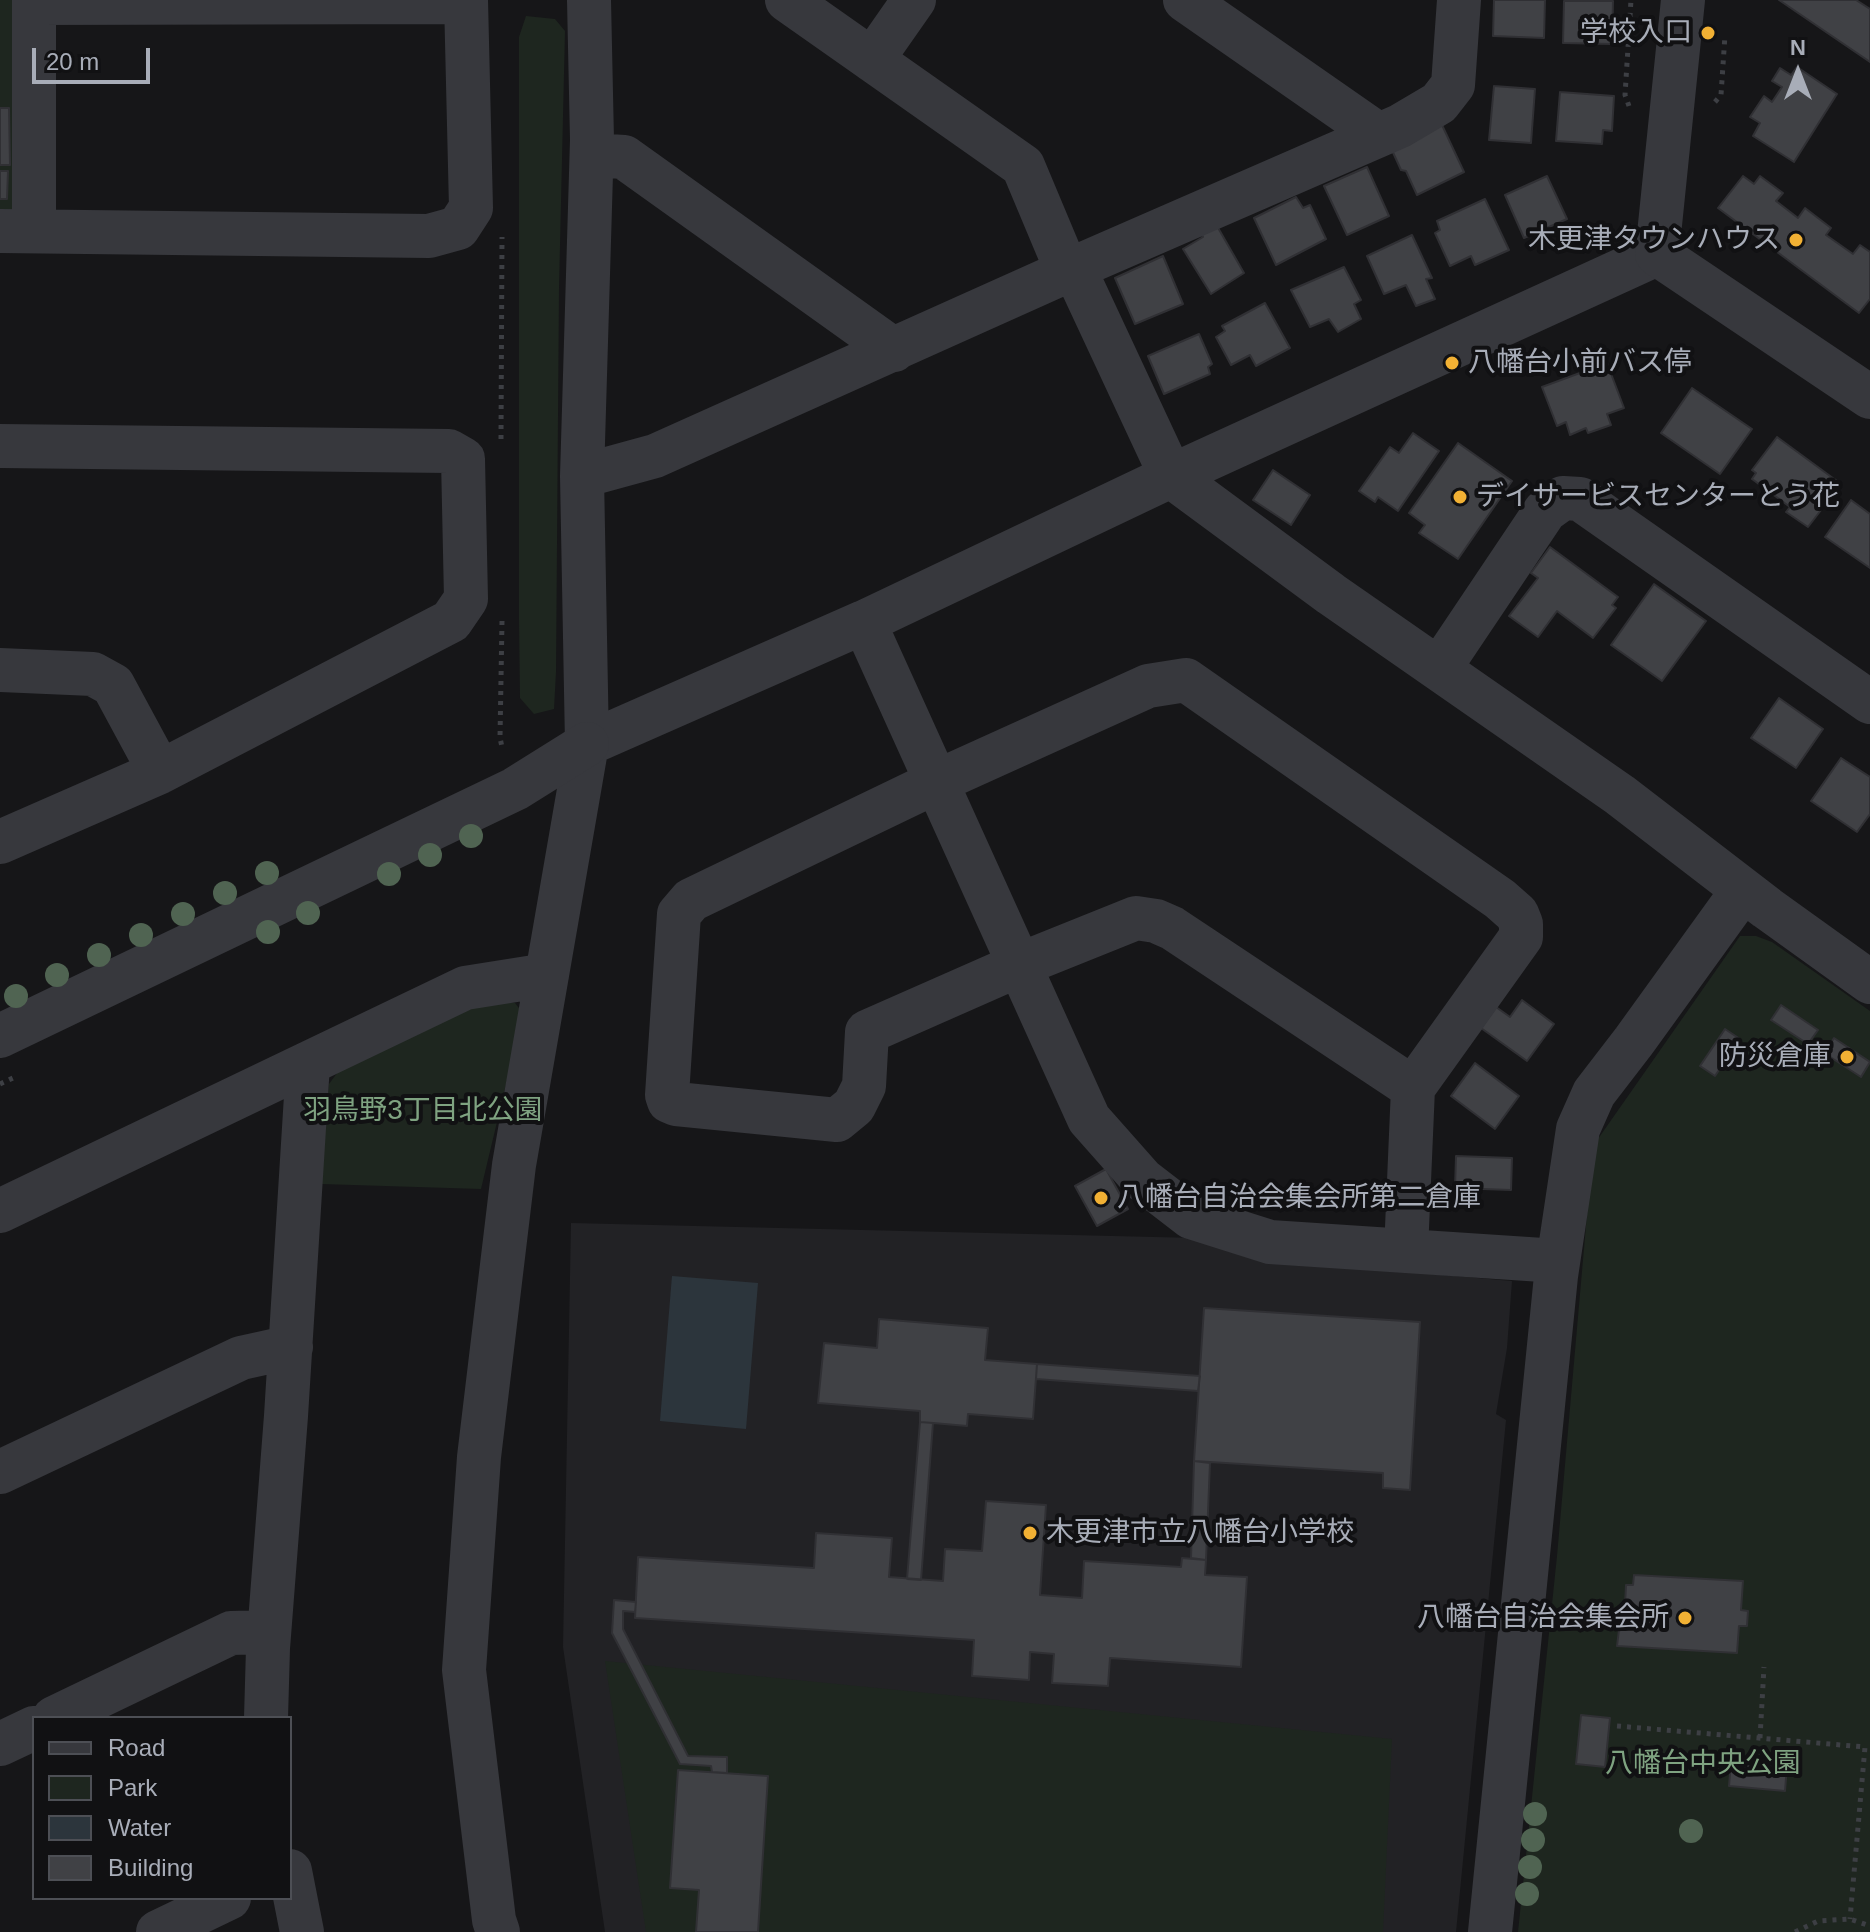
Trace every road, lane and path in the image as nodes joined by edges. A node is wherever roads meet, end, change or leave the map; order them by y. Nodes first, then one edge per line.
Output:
1 (589, 0) edge
2 (787, 0) edge
3 (914, 0) edge
4 (1185, 0) edge
5 (1459, 0) edge
6 (1631, 0) edge
7 (1683, 0) edge
8 (466, 1) edge
9 (34, 2) edge
10 (1725, 32) dead end
11 (872, 60) junction
12 (1714, 104) dead end
13 (1635, 118) dead end
14 (1379, 135) junction
15 (592, 155) junction
16 (502, 228) dead end
17 (17, 231) edge
18 (1657, 254) junction
19 (1071, 269) junction
20 (894, 350) junction
21 (1870, 397) edge
22 (0, 446) edge
23 (501, 449) dead end
24 (582, 476) junction
25 (1171, 476) junction
26 (502, 615) dead end
27 (864, 622) junction
28 (1439, 669) junction
29 (0, 670) edge
30 (1870, 702) edge
31 (500, 738) dead end
32 (587, 744) junction
33 (160, 772) junction
34 (936, 782) junction
35 (0, 842) edge
36 (1743, 890) junction
37 (1019, 965) junction
38 (547, 975) junction
39 (1870, 982) edge
40 (0, 1036) edge
41 (308, 1064) junction
42 (14, 1077) dead end
43 (0, 1084) edge
44 (1413, 1088) junction
45 (0, 1211) edge
46 (1406, 1251) junction
47 (1558, 1261) junction
48 (291, 1347) junction
49 (0, 1472) edge
50 (269, 1632) junction
51 (1764, 1667) dead end
52 (58, 1716) edge
53 (266, 1716) edge
54 (1617, 1726) dead end
55 (32, 1729) edge
56 (1760, 1738) junction
57 (0, 1744) edge
58 (1867, 1747) edge
59 (292, 1881) edge
60 (225, 1900) edge
61 (1850, 1919) junction
62 (1870, 1926) edge
63 (158, 1932) edge
64 (302, 1932) edge
65 (498, 1932) edge
66 (1490, 1932) edge
67 (1795, 1932) edge

1 - 15 street
2 - 11 street
3 - 11 street
4 - 14 street
5 - 14 street
6 - 13 path
7 - 18 street
8 - 9 street
8 - 17 street
9 - 17 street
10 - 12 path
11 - 19 street
14 - 19 street
15 - 20 street
15 - 24 street
16 - 23 path
18 - 21 street
18 - 25 street
19 - 20 street
19 - 25 street
20 - 24 street
22 - 33 street
24 - 32 street
25 - 27 street
25 - 28 street
26 - 31 path
27 - 32 street
27 - 34 street
28 - 30 street
28 - 36 street
29 - 33 street
32 - 38 street
32 - 40 street
33 - 35 street
34 - 37 street
34 - 37 street
34 - 44 street
36 - 39 street
36 - 47 street
37 - 44 street
37 - 46 street
38 - 41 street
38 - 65 street
41 - 45 street
41 - 48 street
42 - 43 path
44 - 46 street
46 - 47 street
47 - 66 street
48 - 49 street
48 - 50 street
50 - 52 street
50 - 53 street
51 - 56 path
54 - 56 path
55 - 57 street
56 - 58 path
58 - 61 path
59 - 64 street
60 - 63 street
61 - 62 path
61 - 67 path

